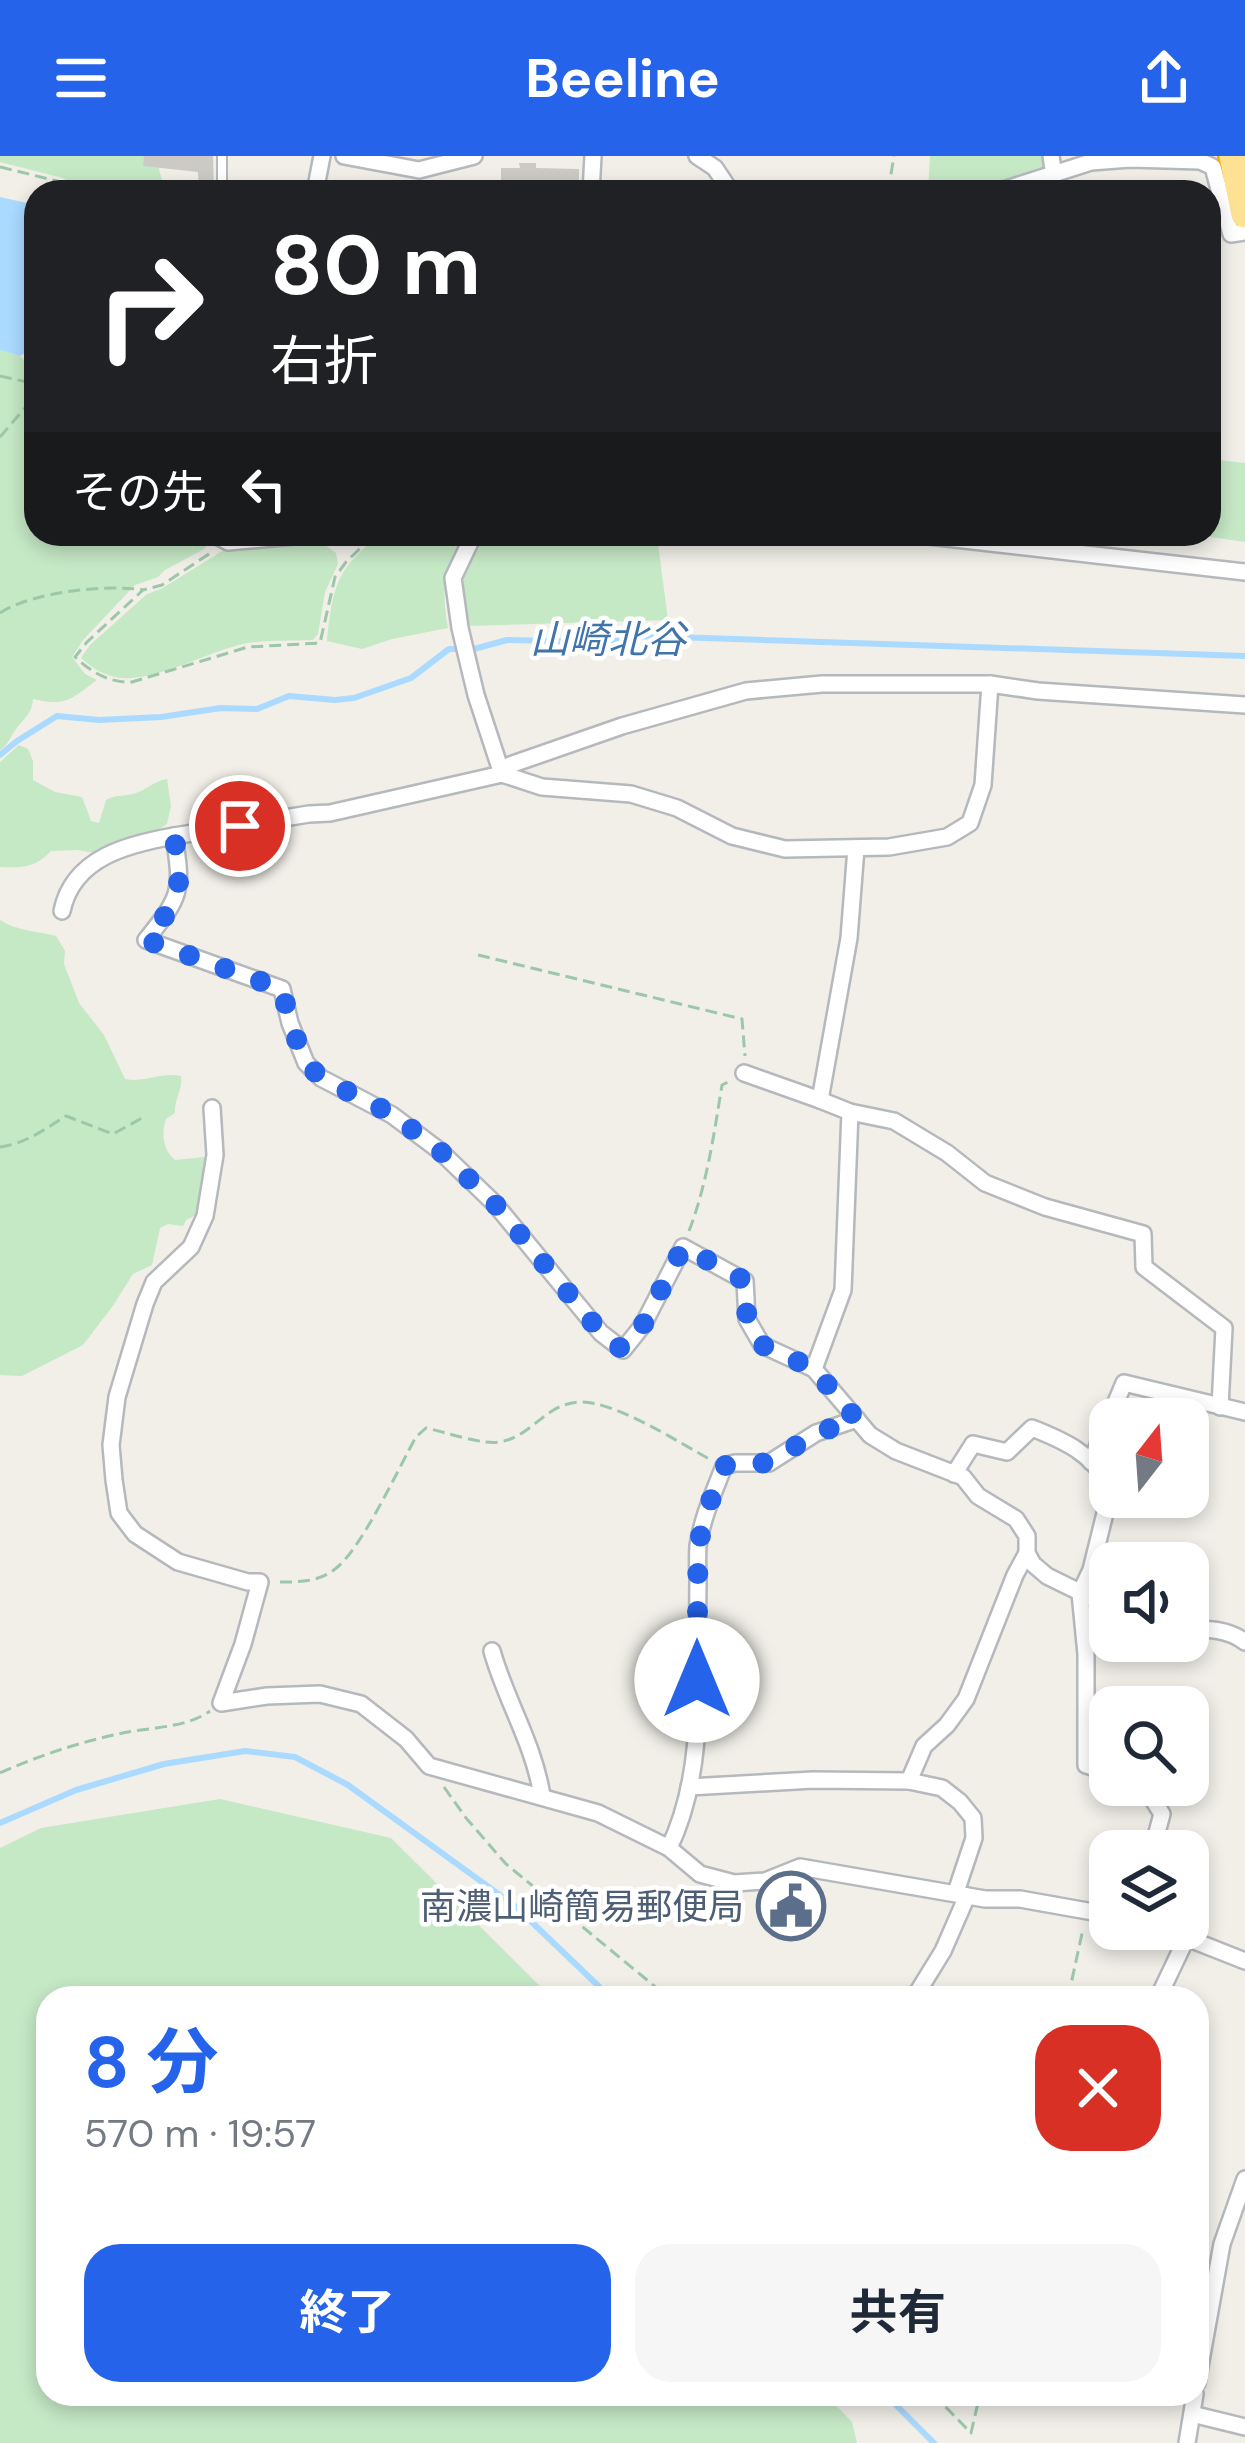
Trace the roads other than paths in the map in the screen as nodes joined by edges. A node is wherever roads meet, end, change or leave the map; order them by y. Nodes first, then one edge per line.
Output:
1 (344, 156) edge
2 (474, 156) edge
3 (698, 156) edge
4 (1051, 156) edge
5 (1233, 156) edge
6 (1054, 176) junction
7 (723, 180) edge
8 (1040, 180) edge
9 (1216, 180) edge
10 (1221, 197) edge
11 (1245, 214) edge
12 (1245, 232) edge
13 (468, 546) edge
14 (1016, 546) edge
15 (1245, 572) edge
16 (990, 684) junction
17 (1245, 705) edge
18 (502, 774) junction
19 (174, 836) junction
20 (856, 848) junction
21 (62, 911) dead end
22 (745, 1073) road end
23 (820, 1100) junction
24 (212, 1108) dead end
25 (850, 1112) junction
26 (814, 1369) junction
27 (1118, 1398) edge
28 (1184, 1398) edge
29 (1209, 1404) edge
30 (1220, 1407) junction
31 (1245, 1412) edge
32 (857, 1420) junction
33 (1089, 1460) edge
34 (953, 1474) junction
35 (1103, 1518) edge
36 (1028, 1553) junction
37 (1081, 1593) junction
38 (1089, 1597) edge
39 (1209, 1629) edge
40 (1245, 1642) edge
41 (492, 1651) dead end
42 (1089, 1766) edge
43 (909, 1780) junction
44 (689, 1787) junction
45 (542, 1796) junction
46 (669, 1848) junction
47 (961, 1894) junction
48 (1089, 1910) edge
49 (1209, 1946) edge
50 (1180, 1950) edge
51 (1245, 1961) edge
52 (921, 1986) edge
53 (1164, 1986) edge
54 (1245, 2180) edge
55 (1209, 2302) edge
56 (1193, 2406) edge
57 (1192, 2414) junction
58 (1245, 2427) edge
59 (1187, 2443) edge

1 - 2 street
3 - 7 street
4 - 6 street
5 - 11 highway
6 - 8 street
6 - 9 street
10 - 12 street
13 - 18 street
14 - 15 street
16 - 17 street
16 - 18 street
16 - 20 street
18 - 19 street
18 - 20 street
19 - 21 street
19 - 26 street
20 - 23 street
22 - 23 street
23 - 25 street
24 - 45 street
25 - 26 street
25 - 30 street
26 - 32 street
27 - 28 street
29 - 30 street
30 - 31 street
32 - 34 street
32 - 44 street
33 - 34 street
34 - 36 street
35 - 37 street
36 - 37 street
36 - 43 street
37 - 38 street
37 - 42 street
39 - 40 street
41 - 45 street
43 - 44 street
43 - 47 street
44 - 46 street
45 - 46 street
46 - 47 street
47 - 48 street
47 - 52 street
49 - 51 street
50 - 53 street
54 - 55 street
56 - 57 street
57 - 58 street
57 - 59 street

